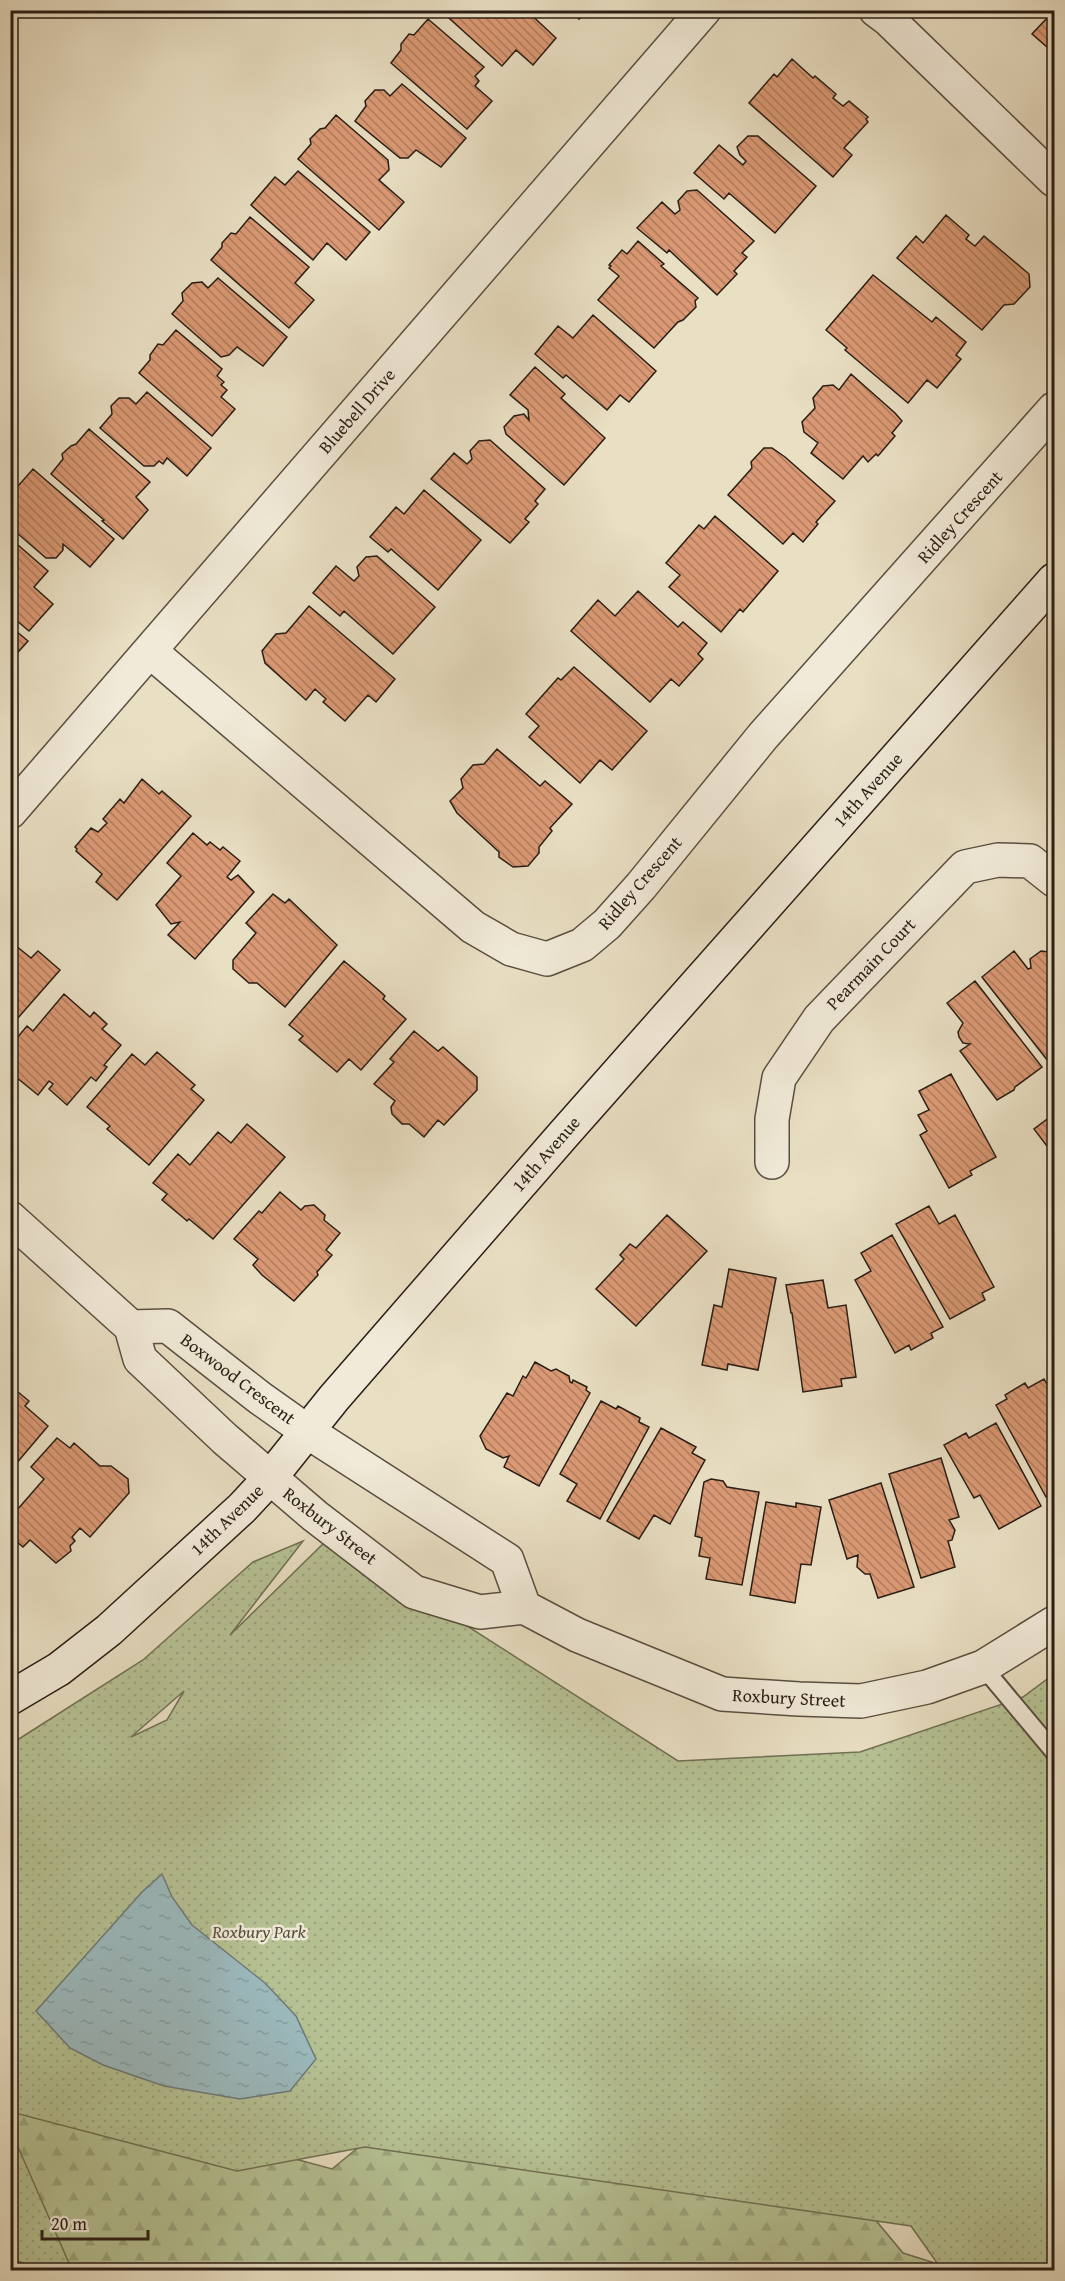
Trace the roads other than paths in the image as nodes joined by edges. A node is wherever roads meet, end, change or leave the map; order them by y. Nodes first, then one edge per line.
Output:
1 (704, 10) edge
2 (876, 10) edge
3 (1054, 180) edge
4 (1054, 409) edge
5 (1054, 580) edge
6 (150, 651) junction
7 (10, 812) edge
8 (1054, 880) edge
9 (772, 1162) dead end
10 (10, 1218) edge
11 (131, 1327) junction
12 (308, 1432) junction
13 (270, 1478) junction
14 (524, 1607) junction
15 (1054, 1623) edge
16 (983, 1667) junction
17 (10, 1698) edge
18 (1054, 1752) edge

1 - 6 street, Bluebell Drive
2 - 3 street
4 - 6 street, Ridley Crescent
5 - 12 street, 14th Avenue
6 - 7 street, Bluebell Drive
8 - 9 street, Pearmain Court
10 - 11 street
11 - 12 street, Boxwood Crescent
11 - 13 street
12 - 13 street, 14th Avenue
12 - 14 street
13 - 14 street, Roxbury Street
13 - 17 street, 14th Avenue
14 - 16 street, Roxbury Street
15 - 16 street, Roxbury Street
16 - 18 lane

